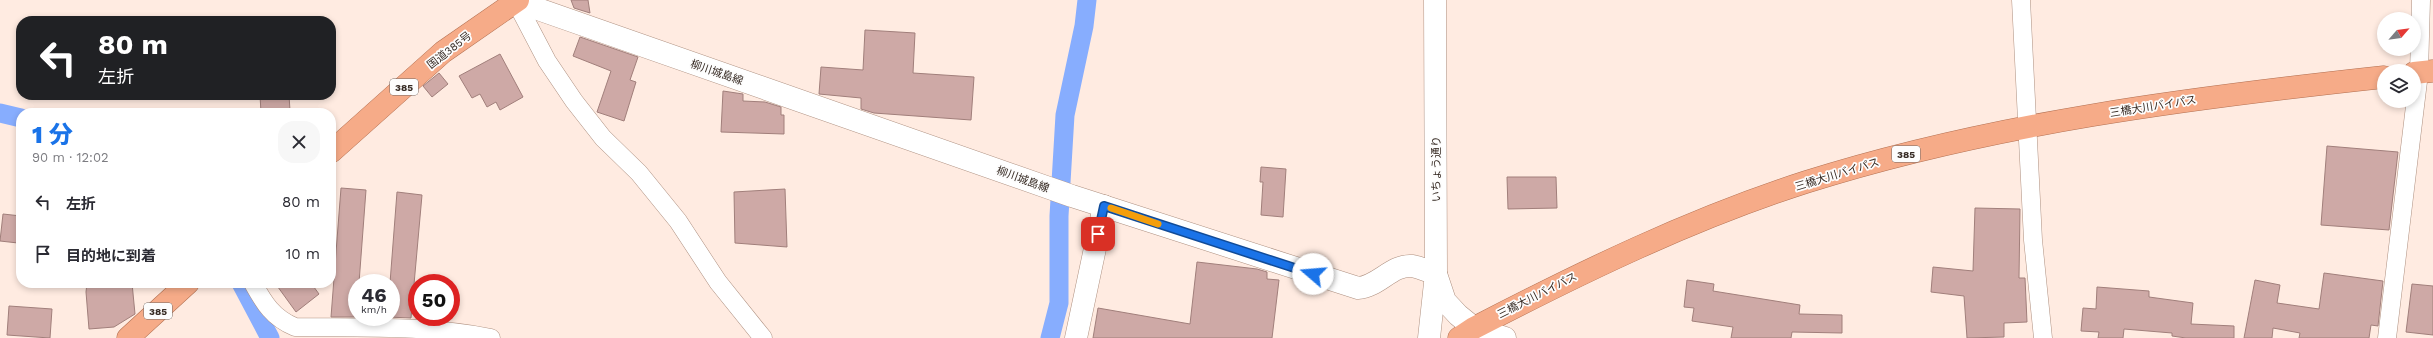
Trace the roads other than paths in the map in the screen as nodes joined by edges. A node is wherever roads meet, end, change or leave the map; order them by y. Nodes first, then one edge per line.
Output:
1 (1435, 0) edge
2 (2021, 0) edge
3 (2420, 0) edge
4 (514, 2) edge
5 (2422, 72) edge
6 (2377, 78) edge
7 (2028, 128) junction
8 (336, 148) edge
9 (1104, 206) junction
10 (1436, 274) junction
11 (183, 288) edge
12 (256, 288) edge
13 (1467, 333) edge
14 (128, 338) edge
15 (491, 338) edge
16 (763, 338) edge
17 (1076, 338) edge
18 (1429, 338) edge
19 (1505, 338) edge
20 (2043, 338) edge
21 (2387, 338) edge

1 - 10 main road, いちょう通り
2 - 7 street
3 - 5 street
4 - 8 highway, 国道385号 / 385
4 - 9 main road, 柳川城島線
4 - 16 street
5 - 21 street
6 - 7 highway, 三橋大川バイパス / 385
7 - 13 highway, 三橋大川バイパス / 385
7 - 20 street
9 - 10 main road, 柳川城島線
9 - 17 main road
10 - 13 main road
10 - 18 main road, いちょう通り
11 - 14 highway, 385
12 - 15 street
13 - 19 main road

